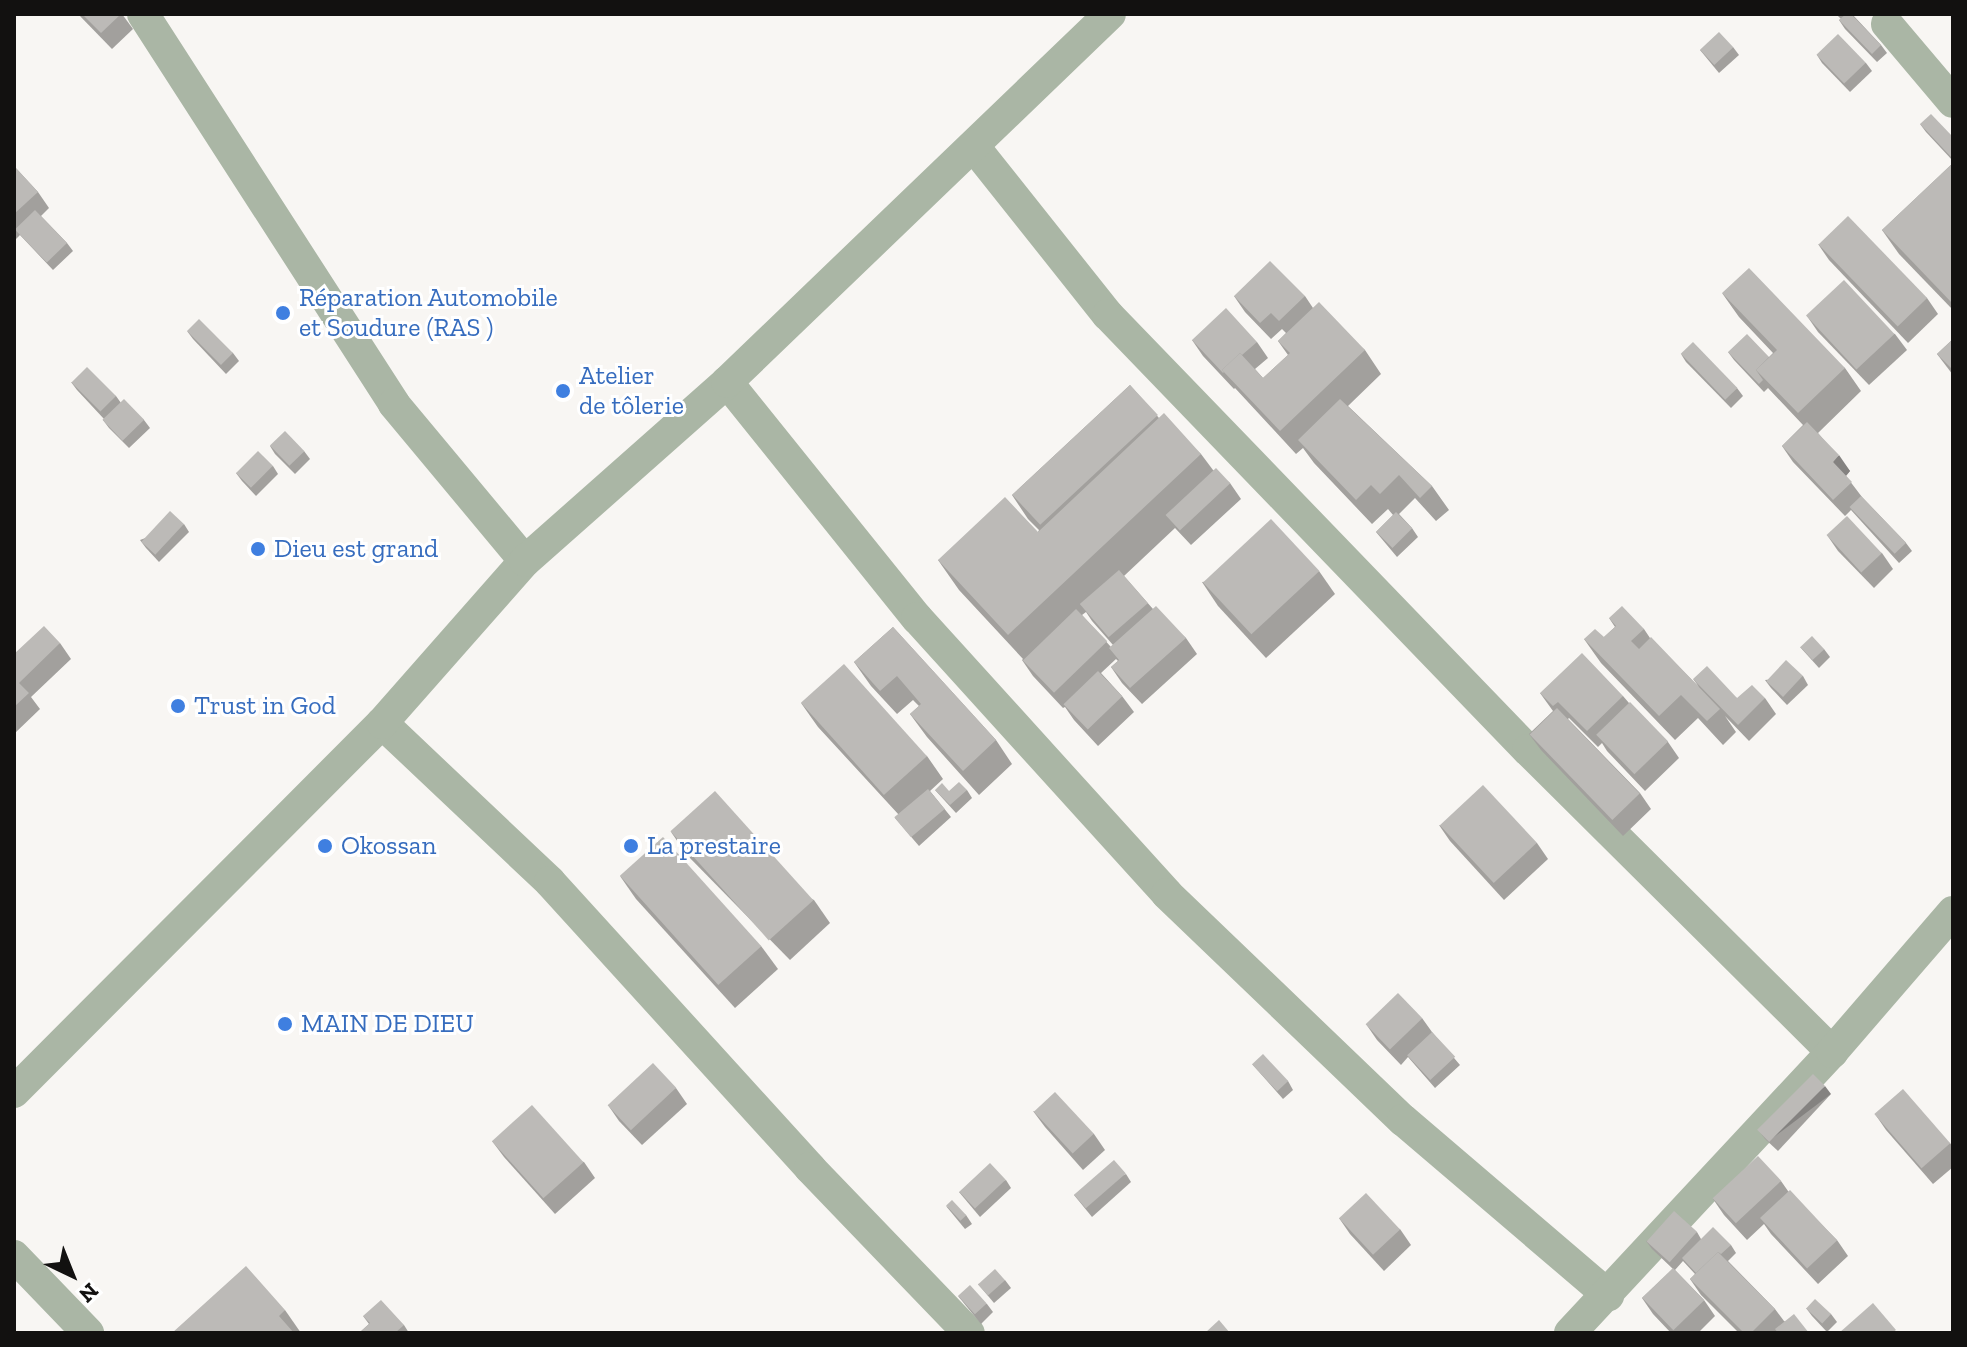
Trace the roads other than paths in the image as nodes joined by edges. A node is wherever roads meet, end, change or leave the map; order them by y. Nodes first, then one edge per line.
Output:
1 (143, 14) edge
2 (1110, 14) edge
3 (1887, 24) dead end
4 (1953, 102) edge
5 (975, 148) junction
6 (727, 382) junction
7 (525, 561) junction
8 (382, 723) junction
9 (1953, 912) edge
10 (1832, 1052) junction
11 (14, 1092) edge
12 (14, 1256) edge
13 (1608, 1295) junction
14 (88, 1333) edge
15 (969, 1333) edge
16 (1570, 1333) edge

1 - 7 street
2 - 5 street
3 - 4 street
5 - 6 street
5 - 10 street
6 - 7 street
6 - 13 street
7 - 8 street
8 - 11 street
8 - 15 street
9 - 10 street
10 - 13 street
12 - 14 street
13 - 16 street

